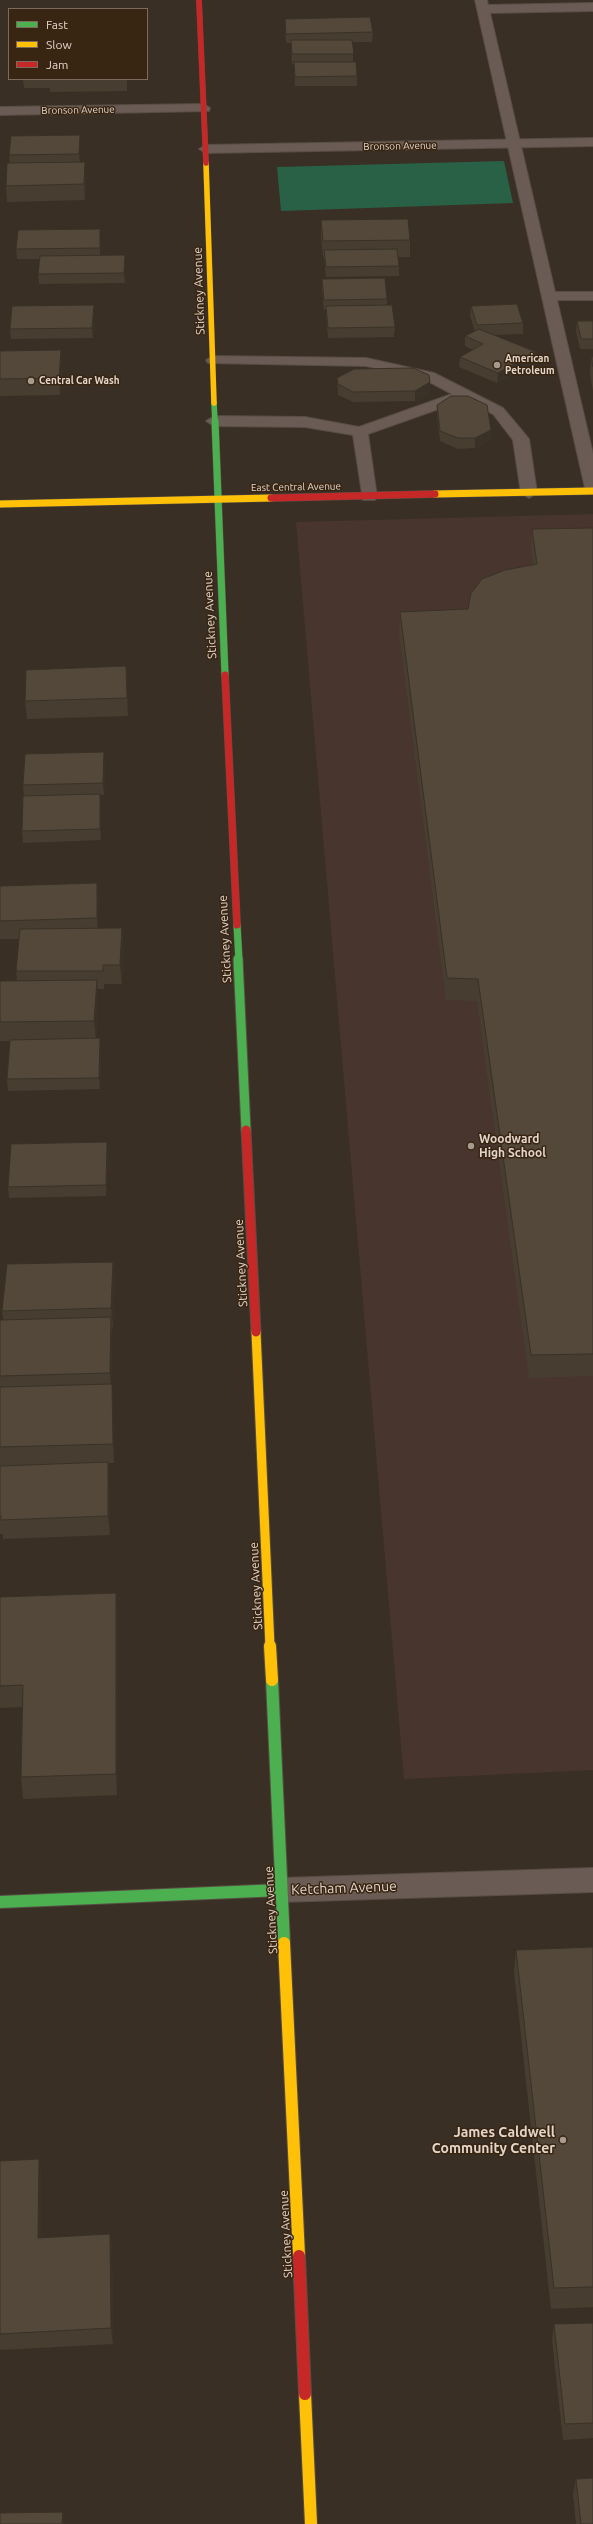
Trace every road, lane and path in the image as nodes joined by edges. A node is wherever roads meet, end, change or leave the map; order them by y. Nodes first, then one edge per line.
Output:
1 (199, 0) edge
2 (482, 4) edge
3 (593, 7) edge
4 (204, 108) junction
5 (0, 111) edge
6 (593, 142) edge
7 (512, 144) junction
8 (206, 149) junction
9 (548, 296) junction
10 (593, 296) edge
11 (213, 360) junction
12 (465, 394) junction
13 (214, 421) junction
14 (360, 432) junction
15 (593, 488) edge
16 (593, 491) edge
17 (529, 493) junction
18 (369, 496) junction
19 (217, 500) junction
20 (0, 504) edge
21 (593, 1880) edge
22 (282, 1890) junction
23 (0, 1902) edge
24 (311, 2524) edge

1 - 4 street, Stickney Avenue
2 - 3 street
2 - 7 street
4 - 5 street, Bronson Avenue
4 - 8 street, Stickney Avenue
6 - 7 street, Bronson Avenue
7 - 8 street, Bronson Avenue
7 - 9 street
8 - 11 street, Stickney Avenue
9 - 10 street
9 - 15 street
11 - 12 street
11 - 13 street, Stickney Avenue
12 - 14 street
12 - 17 street
13 - 14 street
13 - 19 street, Stickney Avenue
14 - 18 street
16 - 17 street, East Central Avenue
17 - 18 street, East Central Avenue
18 - 19 street, East Central Avenue
19 - 20 street, East Central Avenue
19 - 22 street, Stickney Avenue
21 - 22 street, Ketcham Avenue
22 - 23 street, Ketcham Avenue
22 - 24 street, Stickney Avenue

